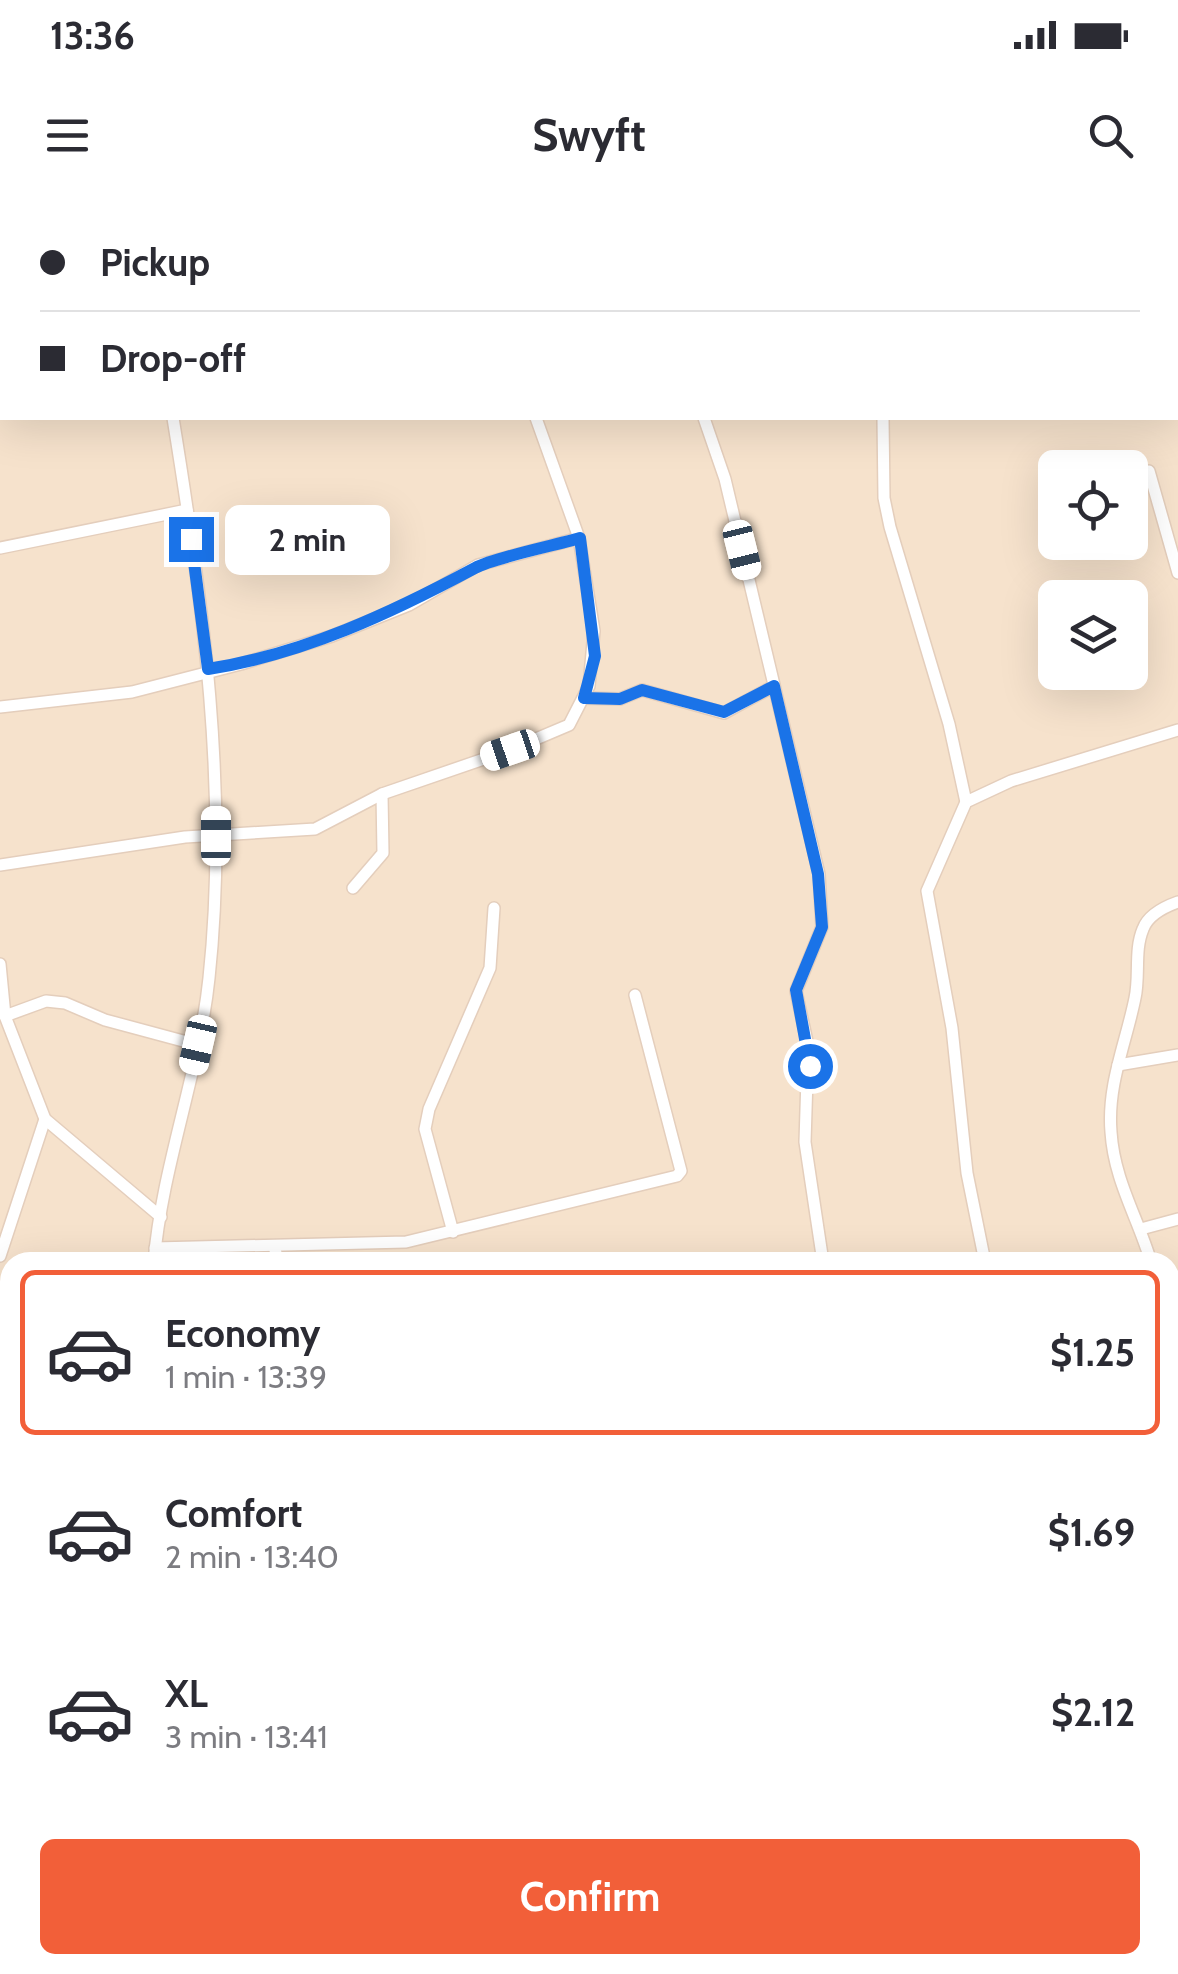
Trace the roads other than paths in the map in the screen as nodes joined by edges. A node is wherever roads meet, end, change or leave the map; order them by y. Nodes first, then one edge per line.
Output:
1 (173, 420) edge
2 (537, 420) edge
3 (705, 420) edge
4 (885, 420) edge
5 (1149, 470) dead end
6 (187, 510) junction
7 (580, 538) junction
8 (0, 548) edge
9 (1178, 572) edge
10 (208, 669) junction
11 (774, 686) junction
12 (584, 698) junction
13 (0, 707) edge
14 (1178, 730) edge
15 (382, 794) junction
16 (966, 802) junction
17 (216, 836) junction
18 (0, 865) edge
19 (352, 888) dead end
20 (1178, 902) edge
21 (494, 908) dead end
22 (0, 964) edge
23 (634, 995) dead end
24 (6, 1016) junction
25 (198, 1045) junction
26 (1178, 1056) edge
27 (1118, 1065) junction
28 (45, 1119) junction
29 (161, 1216) junction
30 (1178, 1219) edge
31 (1141, 1229) junction
32 (454, 1232) junction
33 (274, 1246) junction
34 (155, 1248) junction
35 (1, 1252) edge
36 (155, 1252) edge
37 (276, 1252) edge
38 (822, 1252) edge
39 (983, 1252) edge
40 (1148, 1252) edge

1 - 6 street
2 - 7 street
3 - 11 street
4 - 16 street
5 - 9 street
6 - 8 street
6 - 10 street
7 - 10 street
7 - 12 street
10 - 13 street
10 - 17 street
11 - 12 street
11 - 38 street
12 - 15 street
14 - 16 street
15 - 17 street
15 - 19 street
16 - 39 street
17 - 18 street
17 - 25 street
20 - 27 street
21 - 32 street
22 - 24 street
23 - 32 street
24 - 25 street
24 - 28 street
25 - 29 street
26 - 27 street
27 - 31 street
28 - 29 street
28 - 35 street
29 - 34 street
30 - 31 street
31 - 40 street
32 - 33 street
33 - 34 street
33 - 37 street
34 - 36 street

